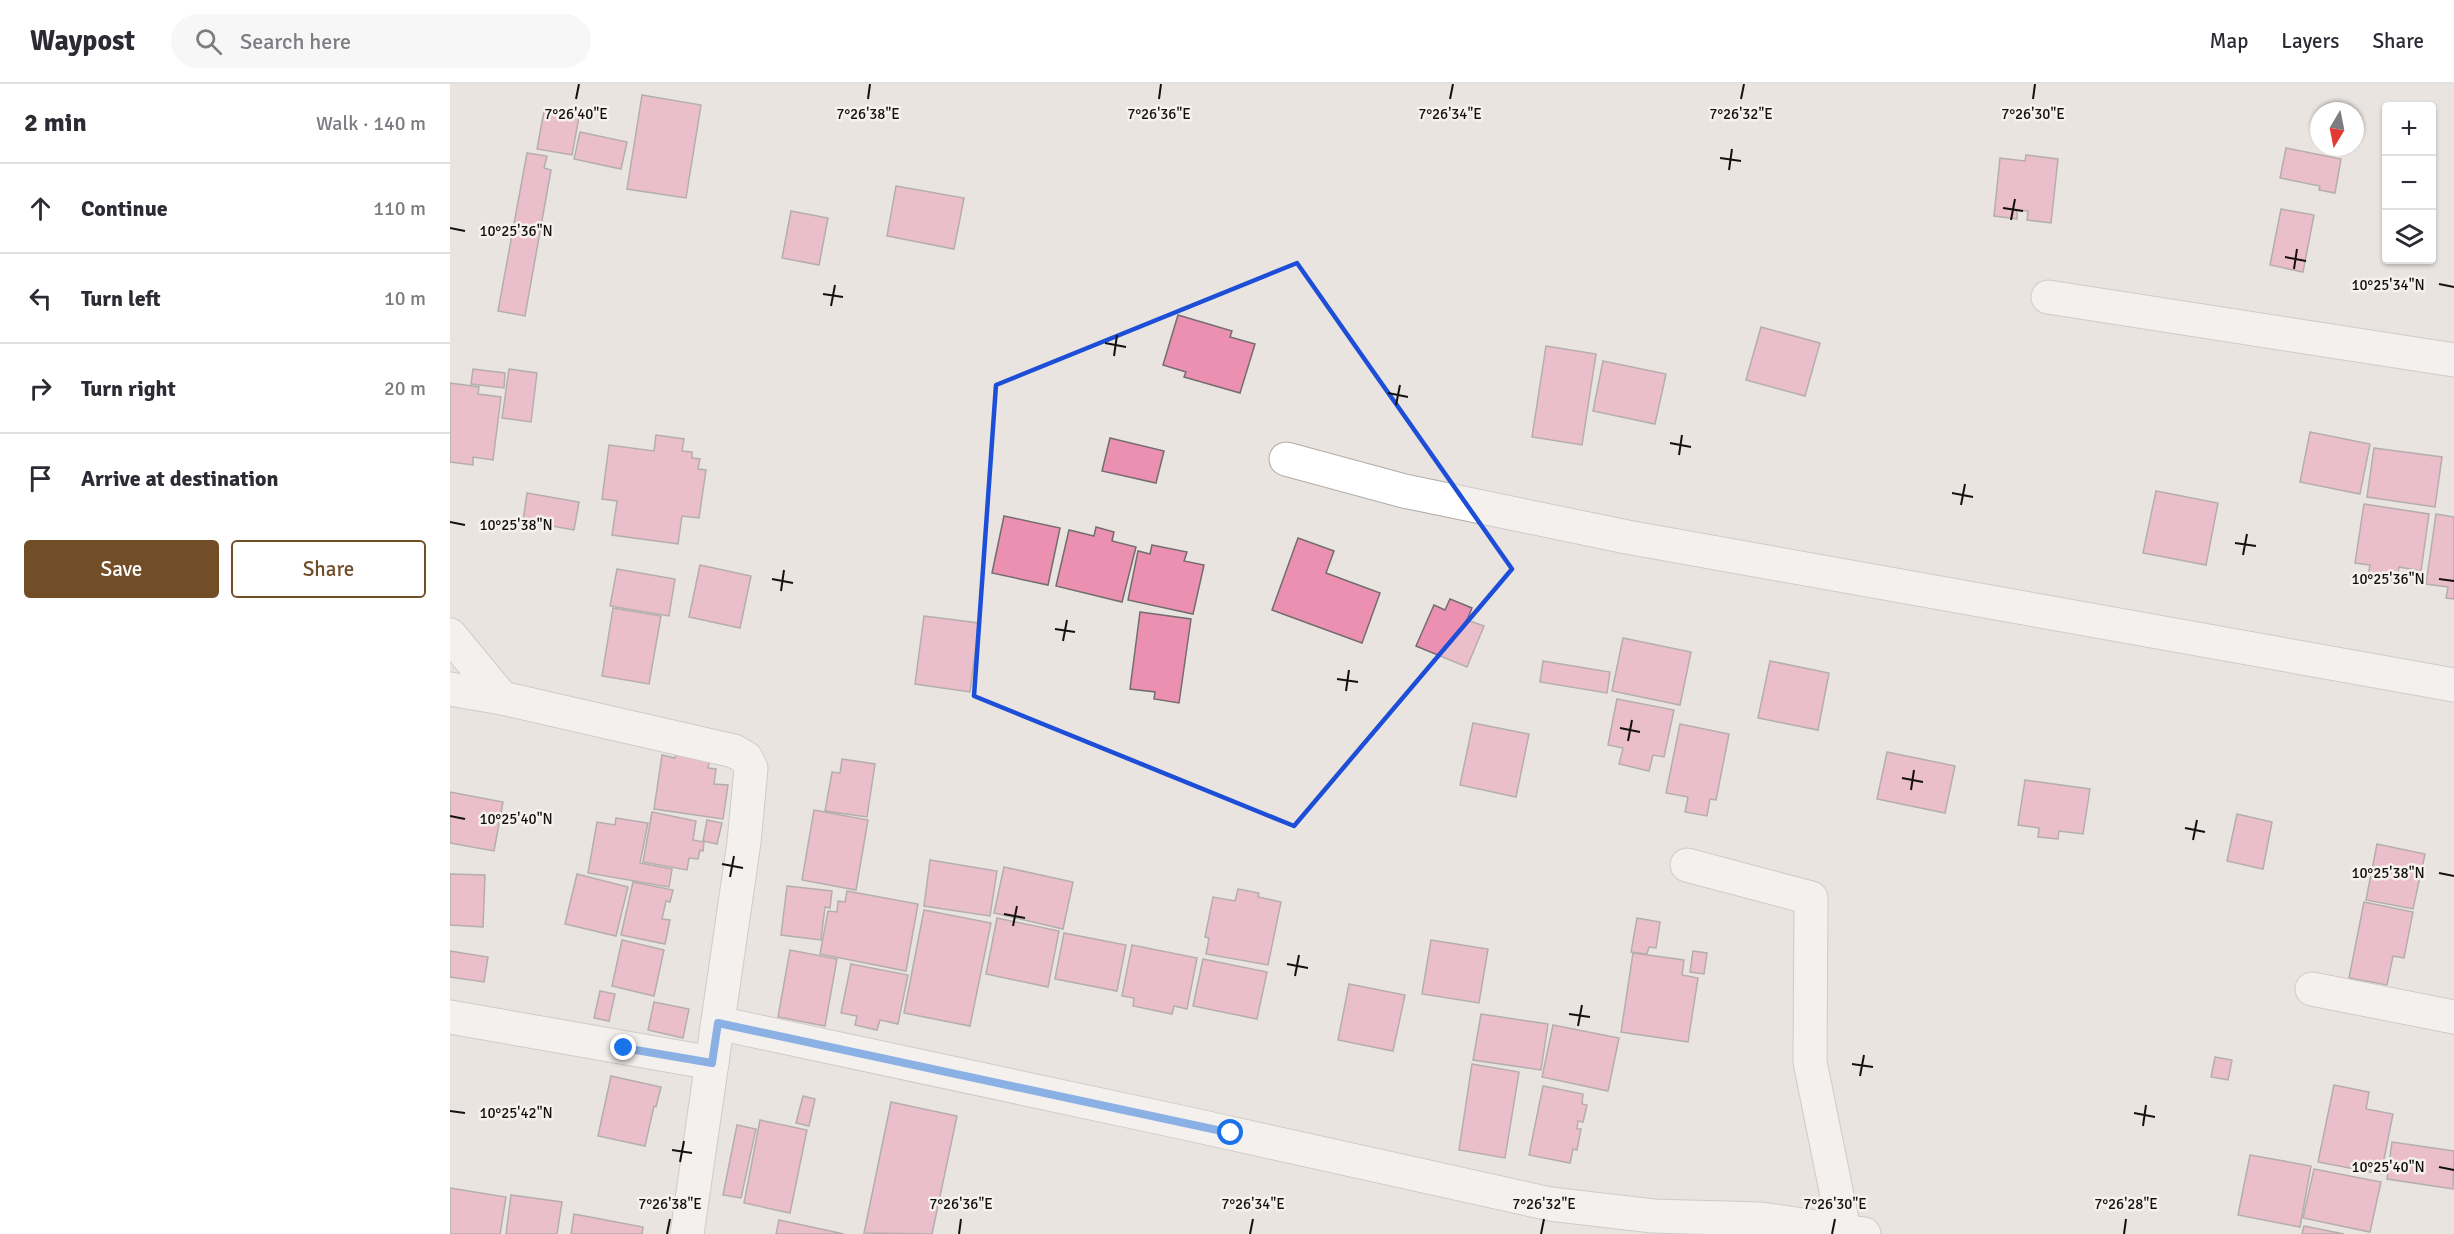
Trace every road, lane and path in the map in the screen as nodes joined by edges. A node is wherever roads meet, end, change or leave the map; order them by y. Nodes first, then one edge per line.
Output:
1 (2048, 297) dead end
2 (2454, 360) edge
3 (1286, 459) dead end
4 (450, 635) edge
5 (2454, 685) edge
6 (450, 689) edge
7 (502, 698) junction
8 (1687, 865) dead end
9 (2312, 989) dead end
10 (450, 1017) edge
11 (2454, 1017) edge
12 (718, 1023) junction
13 (712, 1063) junction
14 (1853, 1232) edge
15 (687, 1234) edge

1 - 2 street
3 - 5 street
4 - 7 street
6 - 7 street
7 - 12 street
8 - 14 street
9 - 11 street
10 - 13 street
12 - 13 street
12 - 14 street
13 - 15 street

